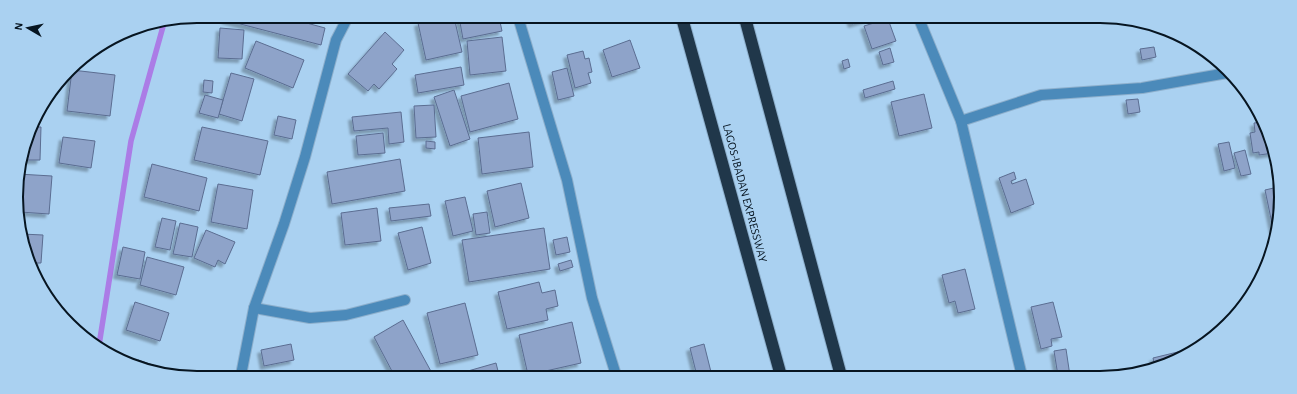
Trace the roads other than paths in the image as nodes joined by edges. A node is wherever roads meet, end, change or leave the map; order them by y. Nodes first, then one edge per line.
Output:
1 (345, 23) edge
2 (520, 23) edge
3 (683, 23) edge
4 (746, 23) edge
5 (921, 23) edge
6 (1223, 74) edge
7 (961, 121) junction
8 (405, 300) dead end
9 (254, 308) junction
10 (242, 371) edge
11 (615, 371) edge
12 (780, 371) edge
13 (841, 371) edge
14 (1021, 371) edge

1 - 9 street
2 - 11 street
3 - 12 highway, LAGOS-IBADAN EXPRESSWAY
4 - 13 highway
5 - 7 street
6 - 7 street
7 - 14 street
8 - 9 street
9 - 10 street

